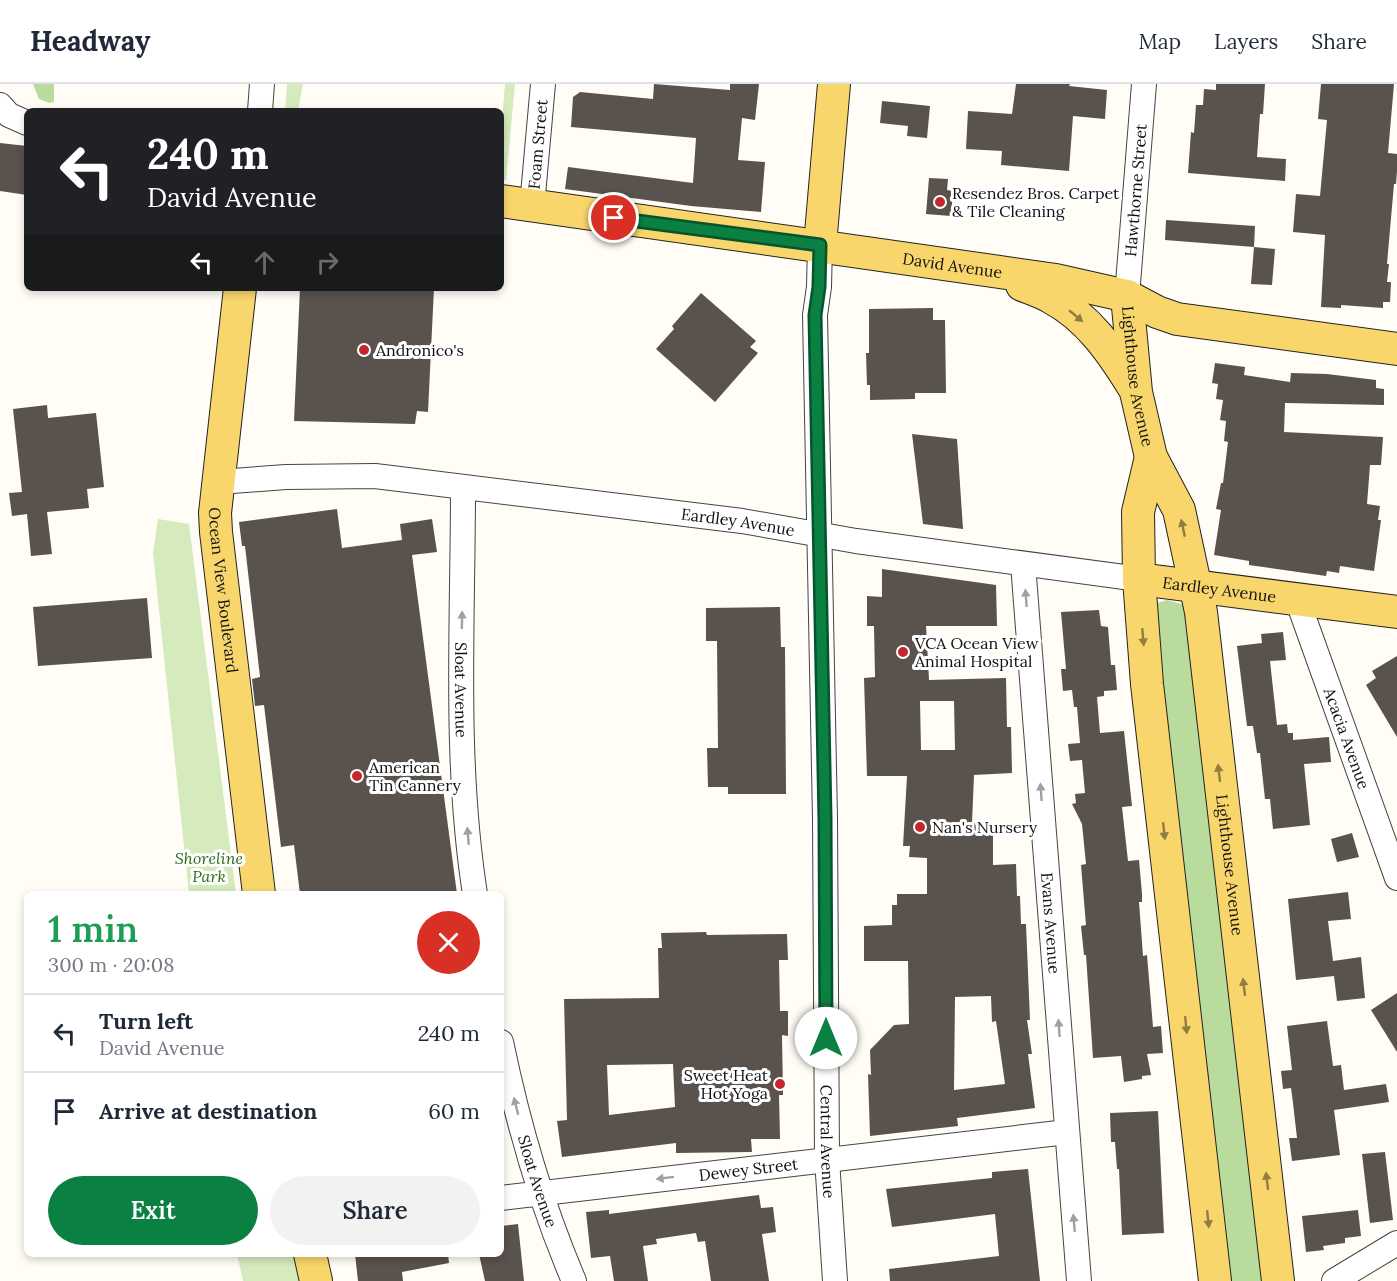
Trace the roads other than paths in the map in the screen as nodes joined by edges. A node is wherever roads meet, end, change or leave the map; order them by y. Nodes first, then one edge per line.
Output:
1 (262, 84) edge
2 (543, 84) edge
3 (834, 84) edge
4 (1144, 84) edge
5 (0, 105) edge
6 (260, 108) edge
7 (24, 122) edge
8 (504, 201) edge
9 (532, 206) junction
10 (820, 245) junction
11 (988, 270) junction
12 (240, 291) edge
13 (1127, 296) junction
14 (1397, 349) edge
15 (1136, 392) junction
16 (1151, 457) junction
17 (219, 482) junction
18 (463, 488) junction
19 (820, 535) junction
20 (1023, 564) junction
21 (1139, 579) junction
22 (1195, 585) junction
23 (1297, 599) junction
24 (1397, 612) edge
25 (1397, 878) edge
26 (259, 891) edge
27 (474, 891) edge
28 (504, 1054) edge
29 (1067, 1132) junction
30 (827, 1159) junction
31 (540, 1193) junction
32 (504, 1198) edge
33 (1397, 1243) edge
34 (311, 1257) edge
35 (316, 1281) edge
36 (574, 1281) edge
37 (835, 1281) edge
38 (1079, 1281) edge
39 (1215, 1281) edge
40 (1278, 1281) edge
41 (1334, 1281) edge

1 - 6 street
2 - 9 street, Foam Street
3 - 10 main road
4 - 13 street, Hawthorne Street
5 - 7 street
8 - 9 main road, David Avenue
9 - 10 main road, David Avenue
10 - 11 main road, David Avenue
10 - 19 street, Central Avenue
11 - 13 main road, David Avenue
11 -> 15 main road
12 - 17 main road, Ocean View Boulevard
13 - 14 main road, David Avenue
13 - 15 main road, Lighthouse Avenue
15 - 16 main road, Lighthouse Avenue
16 - 21 main road, Lighthouse Avenue
22 -> 16 main road, Lighthouse Avenue
17 - 18 street, Eardley Avenue
17 - 26 main road, Ocean View Boulevard
18 - 19 street, Eardley Avenue
27 -> 18 street, Sloat Avenue
19 - 20 street, Eardley Avenue
19 - 30 street, Central Avenue
20 - 21 street, Eardley Avenue
29 -> 20 street, Evans Avenue
21 - 22 main road, Eardley Avenue
21 -> 39 main road, Lighthouse Avenue
22 - 23 main road, Eardley Avenue
40 -> 22 main road, Lighthouse Avenue
23 - 24 main road, Eardley Avenue
23 - 25 street, Acacia Avenue
31 -> 28 street, Sloat Avenue
29 - 30 street, Dewey Street
38 -> 29 street, Evans Avenue
30 -> 31 street, Dewey Street
30 - 37 street, Central Avenue
31 - 32 street, Dewey Street
31 - 36 street, Sloat Avenue
33 - 41 street
34 - 35 main road

